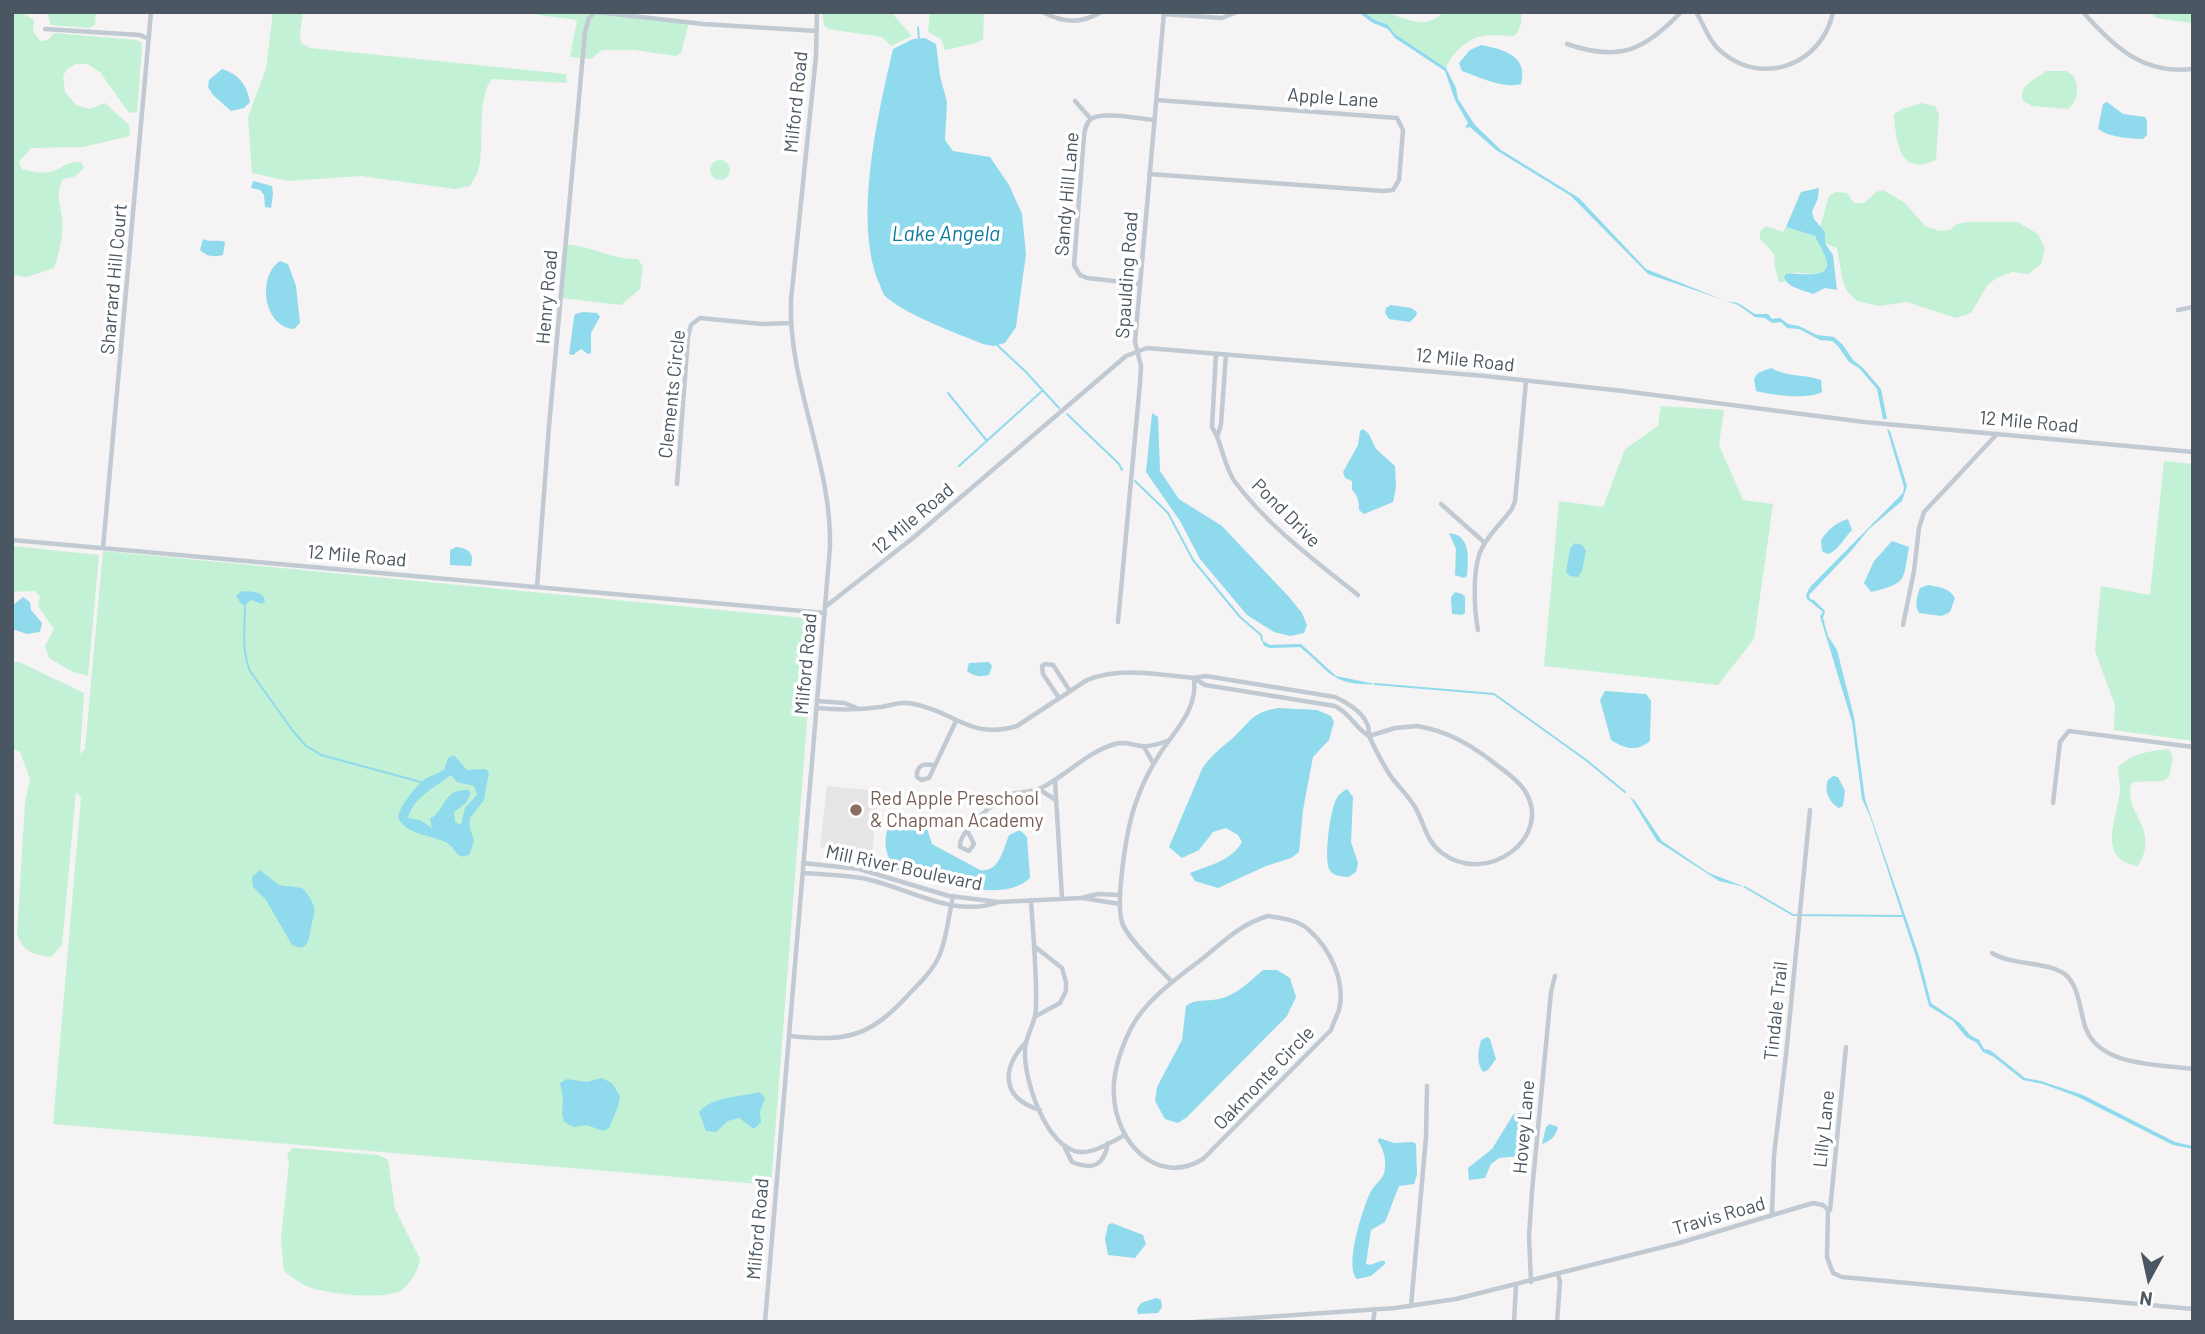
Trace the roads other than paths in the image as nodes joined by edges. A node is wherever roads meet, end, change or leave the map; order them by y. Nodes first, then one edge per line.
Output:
1 (151, 12) edge
2 (594, 12) edge
3 (817, 12) edge
4 (1043, 12) edge
5 (1101, 12) edge
6 (1237, 12) edge
7 (1681, 12) edge
8 (1696, 12) edge
9 (1833, 12) edge
10 (2083, 12) edge
11 (1164, 13) edge
12 (44, 29) dead end
13 (817, 31) junction
14 (149, 39) junction
15 (1567, 44) dead end
16 (2193, 69) edge
17 (1157, 100) junction
18 (1075, 101) dead end
19 (1091, 119) junction
20 (1155, 120) junction
21 (1149, 174) junction
22 (1140, 284) junction
23 (2193, 307) edge
24 (2178, 310) dead end
25 (790, 323) junction
26 (1136, 351) junction
27 (1216, 354) junction
28 (1226, 354) junction
29 (1526, 381) junction
30 (1214, 390) junction
31 (1222, 390) junction
32 (1997, 433) junction
33 (1217, 435) junction
34 (2193, 452) edge
35 (677, 484) dead end
36 (1441, 504) dead end
37 (12, 541) edge
38 (1485, 544) junction
39 (103, 548) junction
40 (537, 587) junction
41 (1358, 594) dead end
42 (825, 610) junction
43 (1118, 622) dead end
44 (1903, 625) dead end
45 (1478, 630) dead end
46 (1194, 678) junction
47 (1070, 691) junction
48 (1059, 698) junction
49 (817, 701) junction
50 (856, 707) junction
51 (816, 708) junction
52 (956, 720) junction
53 (1369, 736) junction
54 (1168, 741) junction
55 (1143, 747) junction
56 (2193, 747) edge
57 (1153, 763) junction
58 (934, 765) dead end
59 (1055, 780) junction
60 (1039, 789) junction
61 (1056, 801) junction
62 (2053, 803) dead end
63 (1810, 810) dead end
64 (967, 830) dead end
65 (803, 863) junction
66 (803, 873) junction
67 (1120, 895) junction
68 (953, 896) junction
69 (1062, 898) junction
70 (1081, 898) junction
71 (1031, 900) junction
72 (999, 902) junction
73 (1120, 904) junction
74 (951, 905) junction
75 (1033, 945) junction
76 (1992, 953) dead end
77 (1555, 976) dead end
78 (1172, 982) junction
79 (1036, 1016) junction
80 (789, 1036) junction
81 (1027, 1042) junction
82 (1846, 1047) dead end
83 (2193, 1069) edge
84 (1426, 1086) dead end
85 (1040, 1110) junction
86 (1125, 1135) junction
87 (1108, 1143) junction
88 (1064, 1147) junction
89 (1772, 1215) junction
90 (1829, 1215) junction
91 (1558, 1275) junction
92 (1531, 1282) junction
93 (1516, 1286) junction
94 (1411, 1306) junction
95 (1375, 1309) junction
96 (2193, 1309) edge
97 (765, 1322) edge
98 (1194, 1322) edge
99 (1373, 1322) edge
100 (1514, 1322) edge
101 (1557, 1322) edge

1 - 14 street, Sharrard Hill Court
2 - 13 street
2 - 40 street, Henry Road
3 - 13 street, Milford Road
4 - 5 street
6 - 11 street
7 - 15 street
8 - 9 street
10 - 16 street
11 - 17 street, Spaulding Road
12 - 14 street
13 - 25 street, Milford Road
14 - 39 street, Sharrard Hill Court
17 - 20 street, Spaulding Road
17 - 21 street, Apple Lane
18 - 19 street
19 - 20 street, Sandy Hill Lane
19 - 22 street, Sandy Hill Lane
20 - 21 street, Spaulding Road
21 - 22 street, Spaulding Road
22 - 26 street, Spaulding Road
23 - 24 street
25 - 35 street, Clements Circle
25 - 42 street, Milford Road
26 - 27 street, 12 Mile Road
26 - 42 street, 12 Mile Road
26 - 43 street, Spaulding Road
27 - 28 street, 12 Mile Road
27 - 30 street, Pond Drive
28 - 29 street, 12 Mile Road
28 - 31 street, Pond Drive
29 - 32 street, 12 Mile Road
29 - 38 street
30 - 31 street
30 - 33 street, Pond Drive
31 - 33 street, Pond Drive
32 - 34 street, 12 Mile Road
32 - 44 street
33 - 41 street, Pond Drive
36 - 38 street
37 - 39 street, 12 Mile Road
38 - 45 street
39 - 40 street, 12 Mile Road
40 - 42 street, 12 Mile Road
42 - 49 street, Milford Road
46 - 47 street
46 - 53 street
46 - 53 street
46 - 54 street
47 - 48 street
47 - 48 street
48 - 52 street
49 - 50 street
49 - 51 street, Milford Road
50 - 51 street
50 - 52 street
51 - 65 street, Milford Road
52 - 58 street
53 - 53 street
54 - 55 street
54 - 57 street
55 - 57 street
55 - 59 street
56 - 62 street
57 - 67 street
59 - 60 street
59 - 61 street
60 - 61 street
60 - 64 street
61 - 69 street
63 - 89 street, Tindale Trail
65 - 66 street, Milford Road
65 - 68 street, Mill River Boulevard
66 - 74 street, Mill River Boulevard
66 - 80 street, Milford Road
67 - 70 street, Mill River Boulevard
67 - 73 street
68 - 72 street, Mill River Boulevard
68 - 74 street
69 - 70 street, Mill River Boulevard
69 - 71 street, Mill River Boulevard
70 - 73 street, Mill River Boulevard
71 - 72 street, Mill River Boulevard
71 - 75 street
72 - 74 street, Mill River Boulevard
73 - 78 street
74 - 80 street
75 - 79 street
75 - 79 street
76 - 83 street
77 - 92 street, Hovey Lane
78 - 86 street, Oakmonte Circle
78 - 86 street, Oakmonte Circle
79 - 81 street
80 - 97 street, Milford Road
81 - 85 street
81 - 85 street
82 - 90 street, Lilly Lane
84 - 94 street
85 - 88 street
86 - 87 street
87 - 88 street
87 - 88 street
89 - 90 street, Travis Road
89 - 91 street, Travis Road
90 - 96 street
91 - 92 street, Travis Road
91 - 101 street
92 - 93 street, Travis Road
93 - 94 street, Travis Road
93 - 100 street
94 - 95 street, Travis Road
95 - 98 street, Travis Road
95 - 99 street

